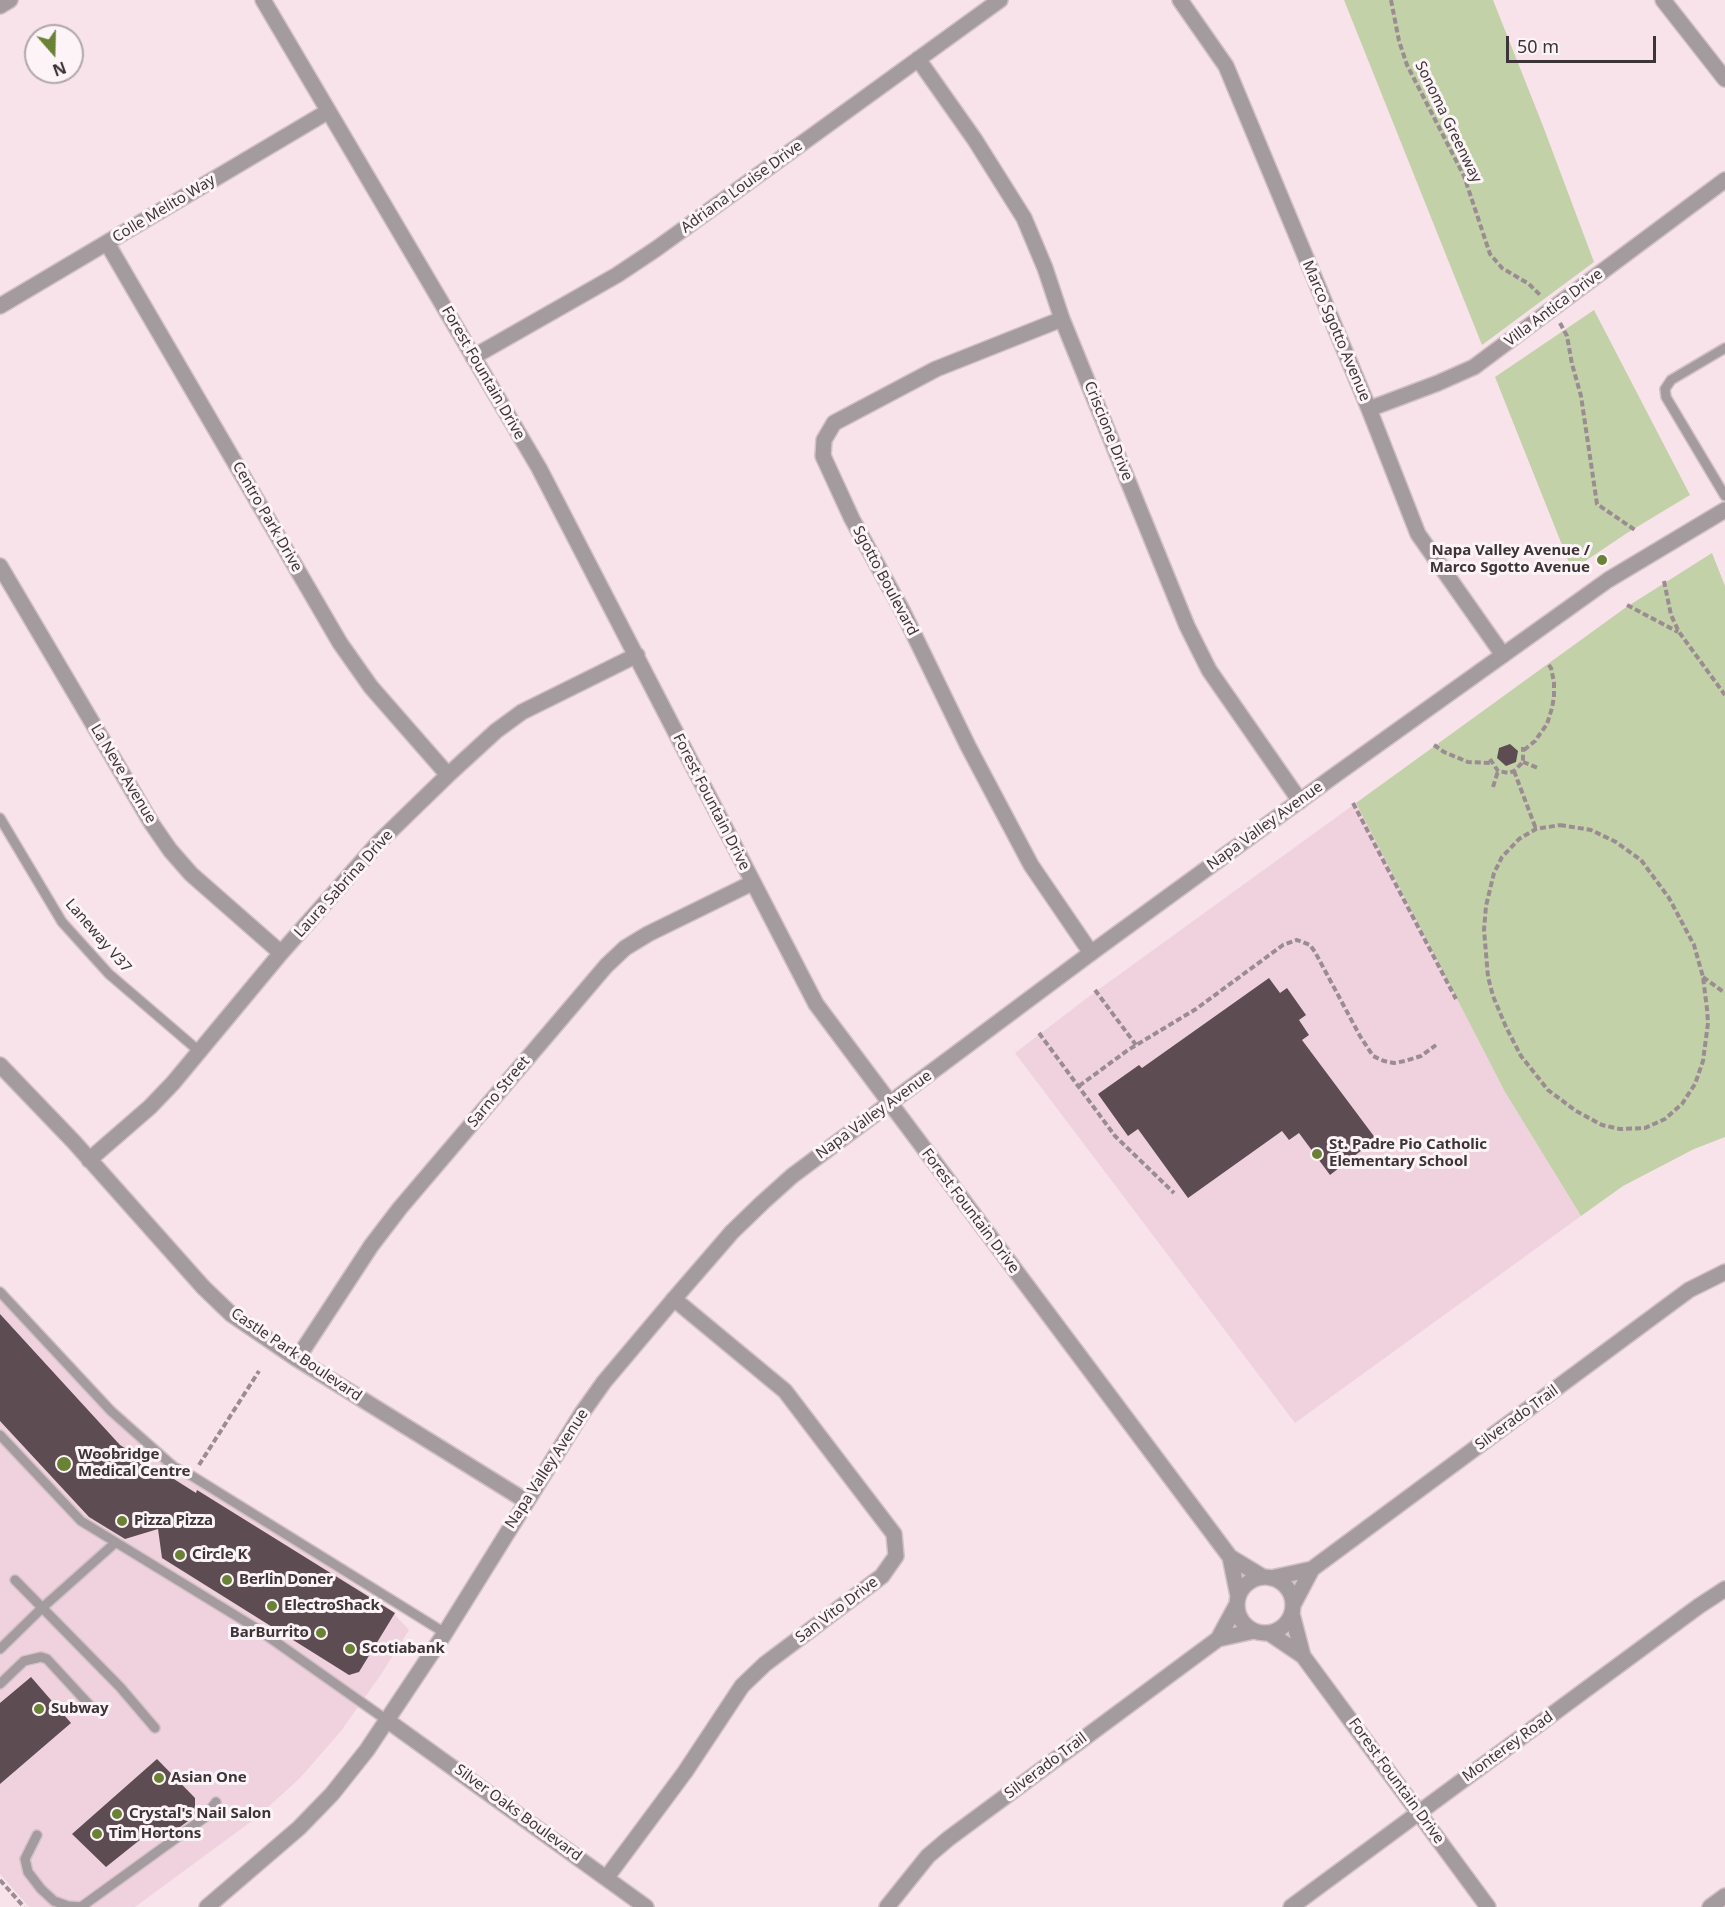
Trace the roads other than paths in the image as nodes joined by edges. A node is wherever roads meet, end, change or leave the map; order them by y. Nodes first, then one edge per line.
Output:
1 (10, 0) edge
2 (262, 0) edge
3 (1000, 0) edge
4 (1180, 0) edge
5 (1663, 0) edge
6 (0, 6) edge
7 (918, 59) junction
8 (1725, 79) edge
9 (327, 112) junction
10 (1725, 180) edge
11 (107, 243) junction
12 (0, 306) edge
13 (1062, 319) junction
14 (1725, 348) edge
15 (473, 357) junction
16 (1369, 409) junction
17 (1725, 496) edge
18 (1725, 510) edge
19 (0, 566) edge
20 (637, 655) junction
21 (1503, 655) junction
22 (448, 775) junction
23 (1300, 801) junction
24 (0, 818) edge
25 (752, 883) junction
26 (1091, 952) junction
27 (282, 953) junction
28 (200, 1052) junction
29 (0, 1065) edge
30 (890, 1104) junction
31 (89, 1160) junction
32 (1725, 1272) edge
33 (0, 1292) edge
34 (674, 1299) junction
35 (297, 1359) junction
36 (0, 1436) edge
37 (526, 1501) junction
38 (115, 1543) junction
39 (1230, 1557) junction
40 (1312, 1569) junction
41 (1267, 1578) junction
42 (15, 1580) dead end
43 (1725, 1589) edge
44 (1238, 1600) junction
45 (42, 1608) junction
46 (1292, 1609) junction
47 (1262, 1632) junction
48 (445, 1634) junction
49 (1218, 1639) junction
50 (0, 1649) edge
51 (1303, 1656) junction
52 (0, 1684) edge
53 (94, 1710) dead end
54 (388, 1721) junction
55 (155, 1728) dead end
56 (216, 1802) dead end
57 (1419, 1813) junction
58 (37, 1835) dead end
59 (607, 1877) junction
60 (1725, 1896) edge
61 (207, 1907) edge
62 (646, 1907) edge
63 (887, 1907) edge
64 (1292, 1907) edge
65 (1488, 1907) edge
66 (1710, 1907) edge

1 - 6 street
2 - 9 street, Forest Fountain Drive
3 - 7 street, Adriana Louise Drive
4 - 16 street, Marco Sgotto Avenue
5 - 8 street
7 - 13 street, Criscione Drive
7 - 15 street, Adriana Louise Drive
9 - 11 street, Colle Melito Way
9 - 15 street, Forest Fountain Drive
10 - 16 street, Villa Antica Drive
11 - 12 street, Colle Melito Way
11 - 22 street, Centro Park Drive
13 - 23 street, Criscione Drive
13 - 26 street, Sgotto Boulevard
14 - 17 lane
15 - 20 street, Forest Fountain Drive
16 - 21 street, Marco Sgotto Avenue
18 - 21 street, Napa Valley Avenue
19 - 27 street, La Neve Avenue
20 - 22 street, Laura Sabrina Drive
20 - 25 street, Forest Fountain Drive
21 - 23 street, Napa Valley Avenue
22 - 27 street, Laura Sabrina Drive
23 - 26 street, Napa Valley Avenue
24 - 28 lane, Laneway V37
25 - 30 street, Forest Fountain Drive
25 - 35 street, Sarno Street
26 - 30 street, Napa Valley Avenue
27 - 28 street, Laura Sabrina Drive
28 - 31 street, Laura Sabrina Drive
29 - 31 street, Castle Park Boulevard
30 - 34 street, Napa Valley Avenue
30 - 39 street, Forest Fountain Drive
31 - 35 street, Castle Park Boulevard
32 - 40 street, Silverado Trail
33 - 48 lane
34 - 37 street, Napa Valley Avenue
34 - 59 street, San Vito Drive
35 - 37 street, Castle Park Boulevard
36 - 38 lane
37 - 48 street, Napa Valley Avenue
38 - 45 lane
38 - 54 lane
39 - 41 street, Forest Fountain Drive
39 - 44 street, Forest Fountain Drive
40 - 41 street, Silverado Trail
40 - 46 street, Silverado Trail
41 - 44 street
41 - 46 street
42 - 45 lane
43 - 57 street, Monterey Road
44 - 47 street
44 - 49 street, Silverado Trail
45 - 50 lane
45 - 55 lane
46 - 47 street
46 - 51 street, Forest Fountain Drive
47 - 49 street, Silverado Trail
47 - 51 street, Forest Fountain Drive
48 - 54 street, Napa Valley Avenue
49 - 63 street, Silverado Trail
51 - 57 street, Forest Fountain Drive
52 - 53 lane
54 - 59 street, Silver Oaks Boulevard
54 - 61 street, Napa Valley Avenue
56 - 58 lane
57 - 64 street, Monterey Road
57 - 65 street, Forest Fountain Drive
59 - 62 street, Silver Oaks Boulevard
60 - 66 street

